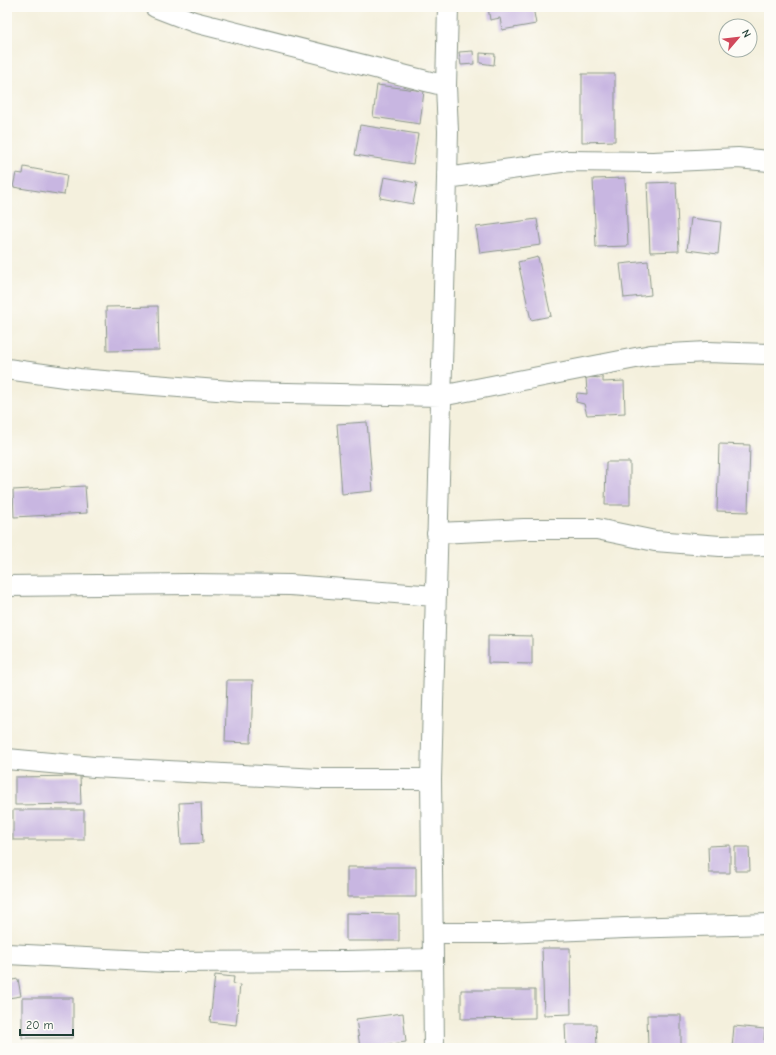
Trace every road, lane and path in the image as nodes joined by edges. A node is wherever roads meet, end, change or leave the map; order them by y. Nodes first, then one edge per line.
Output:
1 (155, 7) edge
2 (448, 7) edge
3 (446, 86) junction
4 (769, 161) edge
5 (447, 178) junction
6 (769, 354) edge
7 (7, 368) edge
8 (441, 396) junction
9 (437, 533) junction
10 (769, 545) edge
11 (7, 586) edge
12 (436, 596) junction
13 (7, 759) edge
14 (431, 779) junction
15 (769, 924) edge
16 (433, 933) junction
17 (7, 954) edge
18 (433, 959) junction
19 (434, 1048) edge

1 - 3 street
2 - 3 street
3 - 5 street
4 - 5 street
5 - 8 street
6 - 8 street
7 - 8 street
8 - 9 street
9 - 10 street
9 - 12 street
11 - 12 street
12 - 14 street
13 - 14 street
14 - 16 street
15 - 16 street
16 - 18 street
17 - 18 street
18 - 19 street

